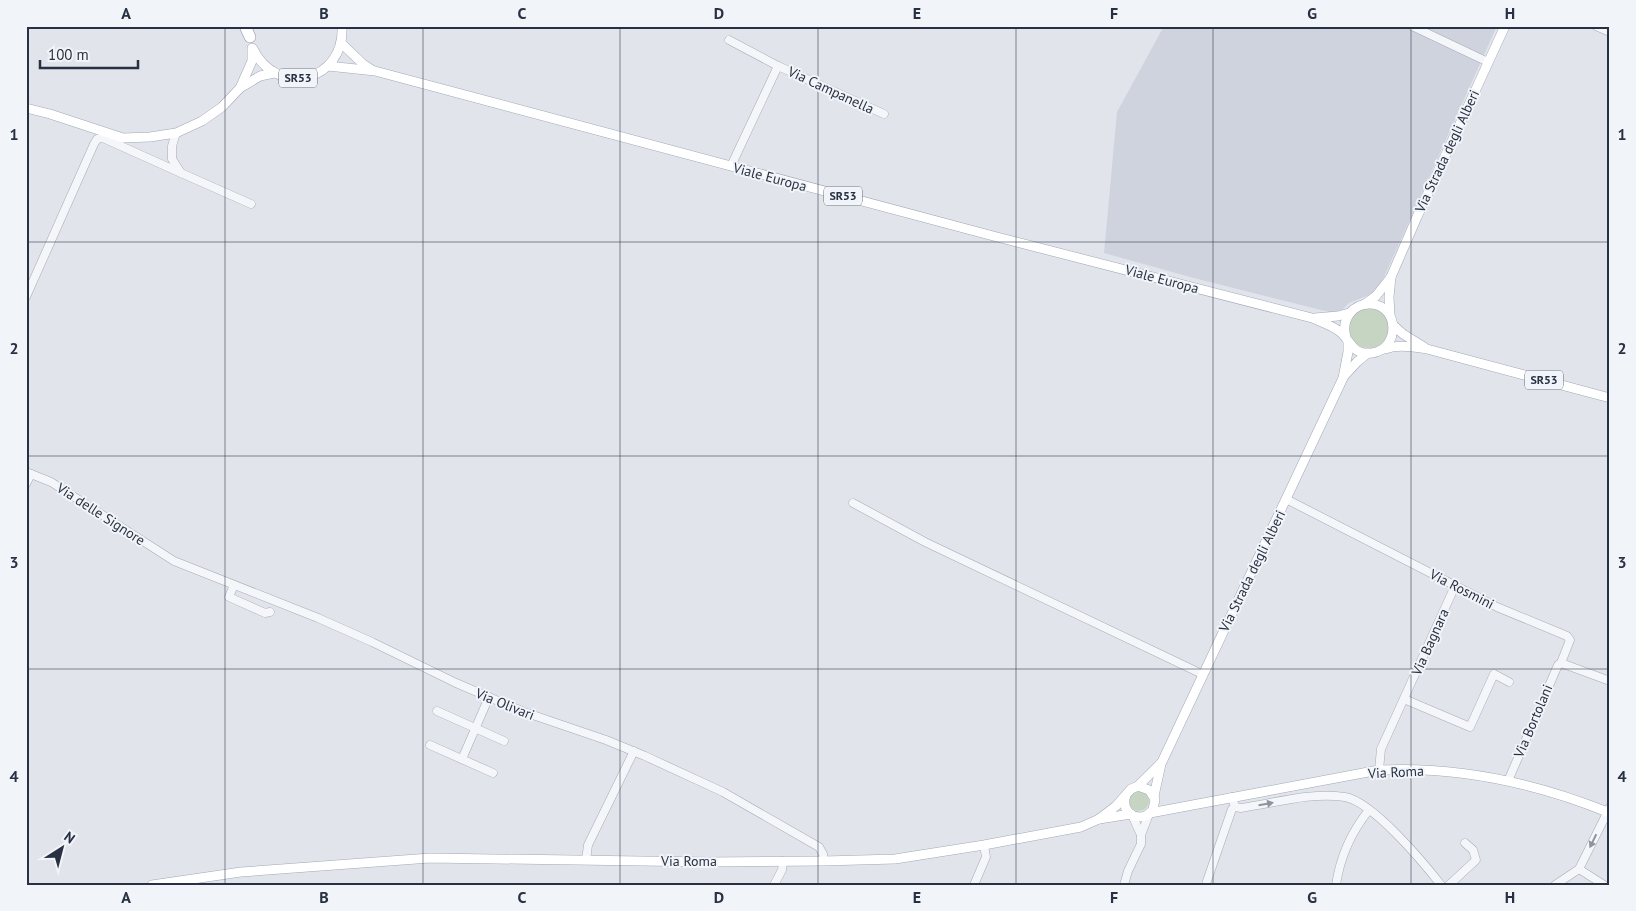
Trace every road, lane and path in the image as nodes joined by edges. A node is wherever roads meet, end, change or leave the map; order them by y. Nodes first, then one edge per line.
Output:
1 (342, 26) edge
2 (1412, 26) edge
3 (1505, 26) edge
4 (1596, 26) edge
5 (1610, 32) edge
6 (249, 34) edge
7 (729, 40) dead end
8 (342, 43) junction
9 (1488, 62) junction
10 (328, 66) junction
11 (778, 66) junction
12 (375, 71) junction
13 (274, 73) junction
14 (240, 88) junction
15 (26, 108) edge
16 (884, 114) dead end
17 (176, 133) junction
18 (731, 166) junction
19 (181, 173) junction
20 (251, 204) dead end
21 (1391, 277) junction
22 (26, 297) edge
23 (1365, 304) junction
24 (1350, 313) junction
25 (1390, 316) junction
26 (1312, 318) junction
27 (1394, 325) junction
28 (1347, 339) junction
29 (1427, 349) junction
30 (1382, 350) junction
31 (1368, 354) junction
32 (1342, 378) junction
33 (1610, 398) edge
34 (28, 473) edge
35 (26, 484) edge
36 (1286, 499) junction
37 (853, 503) dead end
38 (174, 561) joint
39 (234, 585) junction
40 (1455, 586) junction
41 (270, 612) dead end
42 (1561, 663) junction
43 (1202, 674) junction
44 (1610, 681) edge
45 (1509, 682) dead end
46 (489, 697) junction
47 (1404, 699) junction
48 (436, 711) dead end
49 (476, 728) junction
50 (504, 741) dead end
51 (430, 745) dead end
52 (634, 751) junction
53 (462, 759) junction
54 (1160, 764) junction
55 (1379, 770) junction
56 (494, 773) dead end
57 (1508, 781) junction
58 (1305, 784) junction
59 (1138, 786) junction
60 (1126, 795) junction
61 (1154, 797) junction
62 (1232, 797) junction
63 (1307, 797) junction
64 (1180, 807) junction
65 (1235, 807) junction
66 (1369, 810) junction
67 (1609, 811) edge
68 (1150, 814) junction
69 (1132, 815) junction
70 (1099, 819) junction
71 (1141, 835) junction
72 (1465, 843) dead end
73 (984, 845) junction
74 (586, 860) junction
75 (783, 861) junction
76 (824, 861) junction
77 (1579, 869) junction
78 (1207, 881) dead end
79 (152, 885) edge
80 (774, 885) edge
81 (974, 885) edge
82 (1124, 885) edge
83 (1336, 885) edge
84 (1441, 885) edge
85 (1449, 885) edge
86 (1556, 885) edge
87 (1604, 885) edge

1 - 8 main road
2 - 9 street
3 - 9 main road, Via Strada degli Alberi
4 - 5 street
6 - 13 main road, SR53
6 - 14 main road
7 - 11 street, Via Campanella
8 - 10 main road, SR53
8 - 12 main road, Viale Europa / SR53
9 - 21 main road, Via Strada degli Alberi
10 - 12 main road, Viale Europa / SR53
10 - 13 main road, SR53
11 - 16 street, Via Campanella
11 - 18 street, Via Campanella
12 - 18 main road, Viale Europa / SR53
13 - 14 main road
14 - 17 main road
15 - 17 main road
17 - 19 street
18 - 26 main road, Viale Europa / SR53
19 - 20 street
19 - 22 street
21 - 23 main road, Via Strada degli Alberi
21 - 25 main road, Via Strada degli Alberi
23 - 24 main road, Viale Europa
23 - 25 main road
24 - 26 main road, Viale Europa / SR53
24 - 28 main road
25 - 27 main road
26 - 28 main road, Viale Europa / SR53
27 - 29 main road, SR53
27 - 30 main road
28 - 31 main road, Viale Europa
28 - 32 main road, Via Strada degli Alberi
29 - 30 main road, SR53
29 - 33 main road, SR53
30 - 31 main road
31 - 32 main road, Via Strada degli Alberi
32 - 36 main road, Via Strada degli Alberi
34 - 35 street
34 - 38 street, Via delle Signore
36 - 40 street, Via Rosmini
36 - 43 main road, Via Strada degli Alberi
37 - 43 street
38 - 39 street, Via Olivari
39 - 41 street
39 - 46 street, Via Olivari
40 - 42 street, Via Rosmini
40 - 47 street, Via Bagnara
42 - 44 street
42 - 57 street, Via Bortolani
43 - 54 main road, Via Strada degli Alberi
45 - 47 street
46 - 49 street
46 - 52 street, Via Olivari
47 - 55 street, Via Bagnara
48 - 49 street
49 - 50 street
49 - 53 street
51 - 53 street
52 - 74 street
52 - 76 street, Via Olivari
53 - 56 street
54 - 59 main road, Via Strada degli Alberi
54 - 61 main road, Via Strada degli Alberi
55 - 57 main road, Via Roma
55 - 58 main road, Via Roma
57 - 67 main road, Via Roma
58 - 62 main road, Via Roma
58 - 63 street
59 - 60 main road, Via Roma
59 - 61 main road, Via Roma
60 - 69 main road
60 - 70 main road, Via Roma
61 - 64 main road, Via Roma
61 - 68 main road
62 - 64 main road, Via Roma
62 - 65 street
65 -> 63 street
63 - 66 street
64 - 68 main road, Via Roma
65 - 78 street
66 - 83 street
66 - 84 street
67 -> 77 street
68 - 69 main road, Via Roma
68 - 71 street
69 - 70 main road, Via Roma
69 - 71 street
70 - 73 main road, Via Roma
71 - 82 street
72 - 85 street
73 - 76 main road, Via Roma
73 - 81 street
74 - 75 main road, Via Roma
74 - 79 main road, Via Roma
75 - 76 main road, Via Roma
75 - 80 street
77 - 86 street
77 - 87 street

